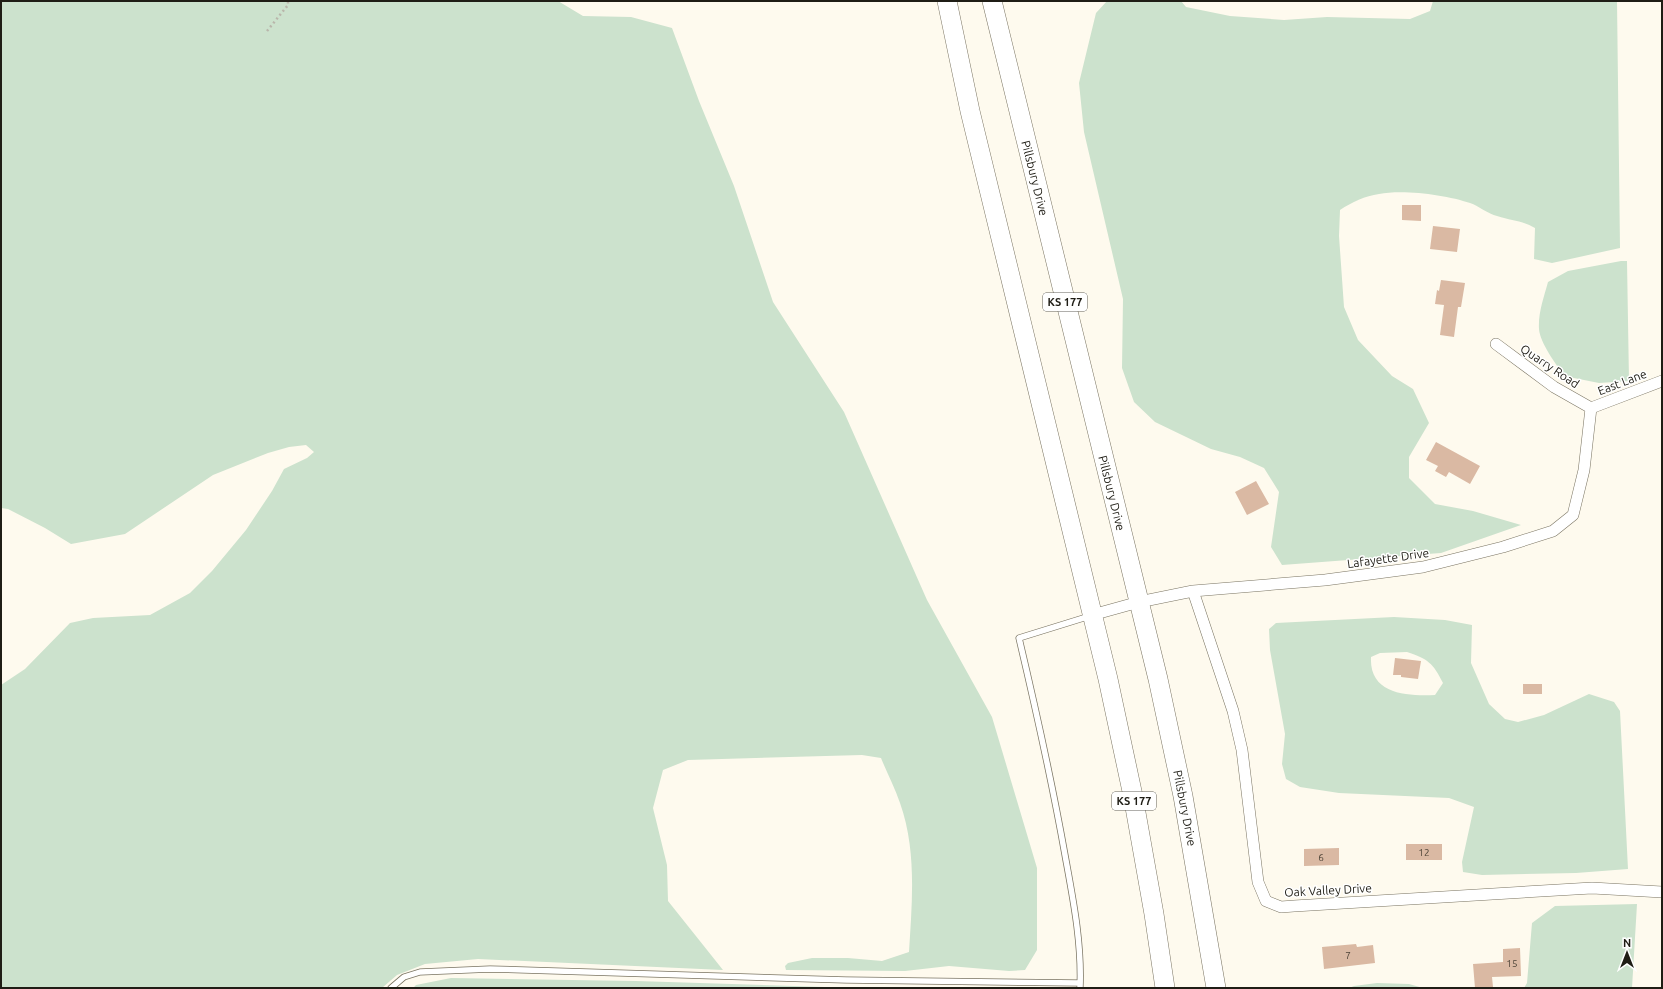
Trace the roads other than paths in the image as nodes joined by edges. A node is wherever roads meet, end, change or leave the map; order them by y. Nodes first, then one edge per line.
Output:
1 (947, 1) edge
2 (992, 1) edge
3 (1496, 344) dead end
4 (1662, 381) edge
5 (1591, 408) junction
6 (1193, 591) junction
7 (1139, 602) junction
8 (1092, 615) junction
9 (1662, 892) edge
10 (1080, 986) edge
11 (391, 988) edge
12 (1165, 988) edge
13 (1216, 988) edge

1 - 8 highway, KS 177
2 - 7 highway, Pillsbury Drive / KS 177
3 - 5 street, Quarry Road
4 - 5 street, East Lane
5 - 6 street, Lafayette Drive
6 - 7 street, Lafayette Drive
6 - 9 street, Oak Valley Drive
7 - 8 street, Lafayette Drive
7 - 13 highway, Pillsbury Drive / KS 177
8 - 10 lane
8 - 12 highway, KS 177
10 - 11 lane

